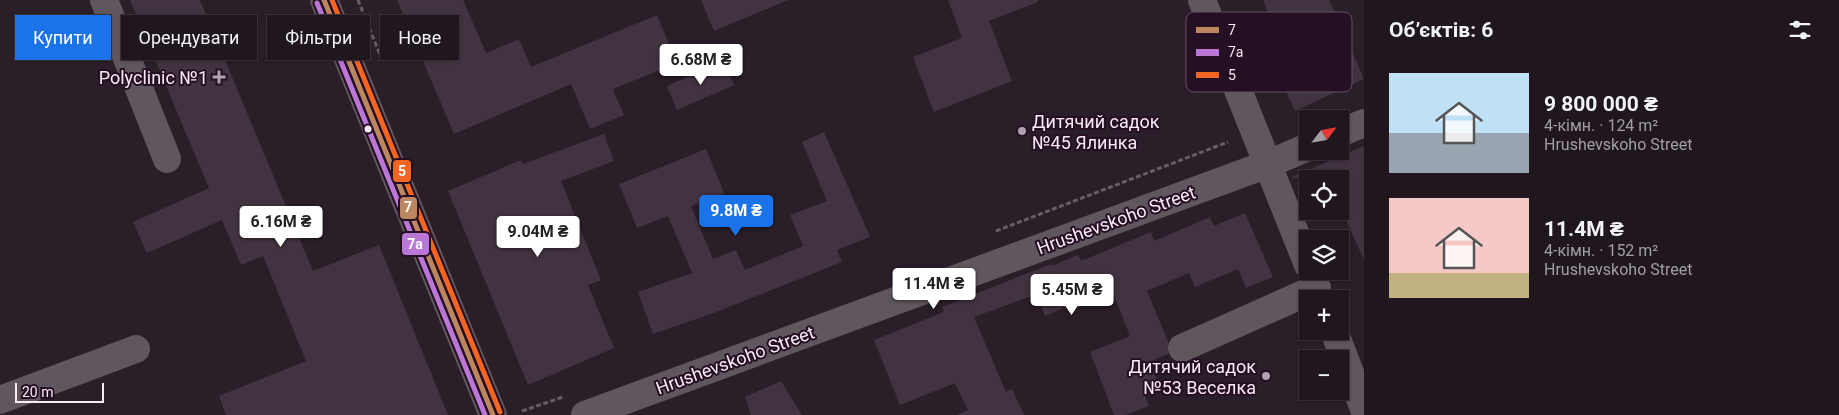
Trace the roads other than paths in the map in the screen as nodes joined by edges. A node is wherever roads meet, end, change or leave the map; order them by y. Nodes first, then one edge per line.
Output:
1 (104, 0) edge
2 (324, 0) edge
3 (1202, 0) edge
4 (1207, 12) edge
5 (1239, 92) edge
6 (1364, 123) edge
7 (1349, 129) edge
8 (1299, 151) edge
9 (167, 159) dead end
10 (1268, 164) junction
11 (1314, 281) edge
12 (1338, 340) edge
13 (1182, 348) dead end
14 (136, 349) dead end
15 (0, 400) edge
16 (1364, 408) edge
17 (493, 415) edge
18 (585, 415) edge

1 - 9 street
2 - 17 street
3 - 4 street
5 - 10 street
6 - 7 street
8 - 10 street, Hrushevskoho Street
10 - 11 street
10 - 18 street, Hrushevskoho Street
11 - 13 street
12 - 16 street
14 - 15 street

